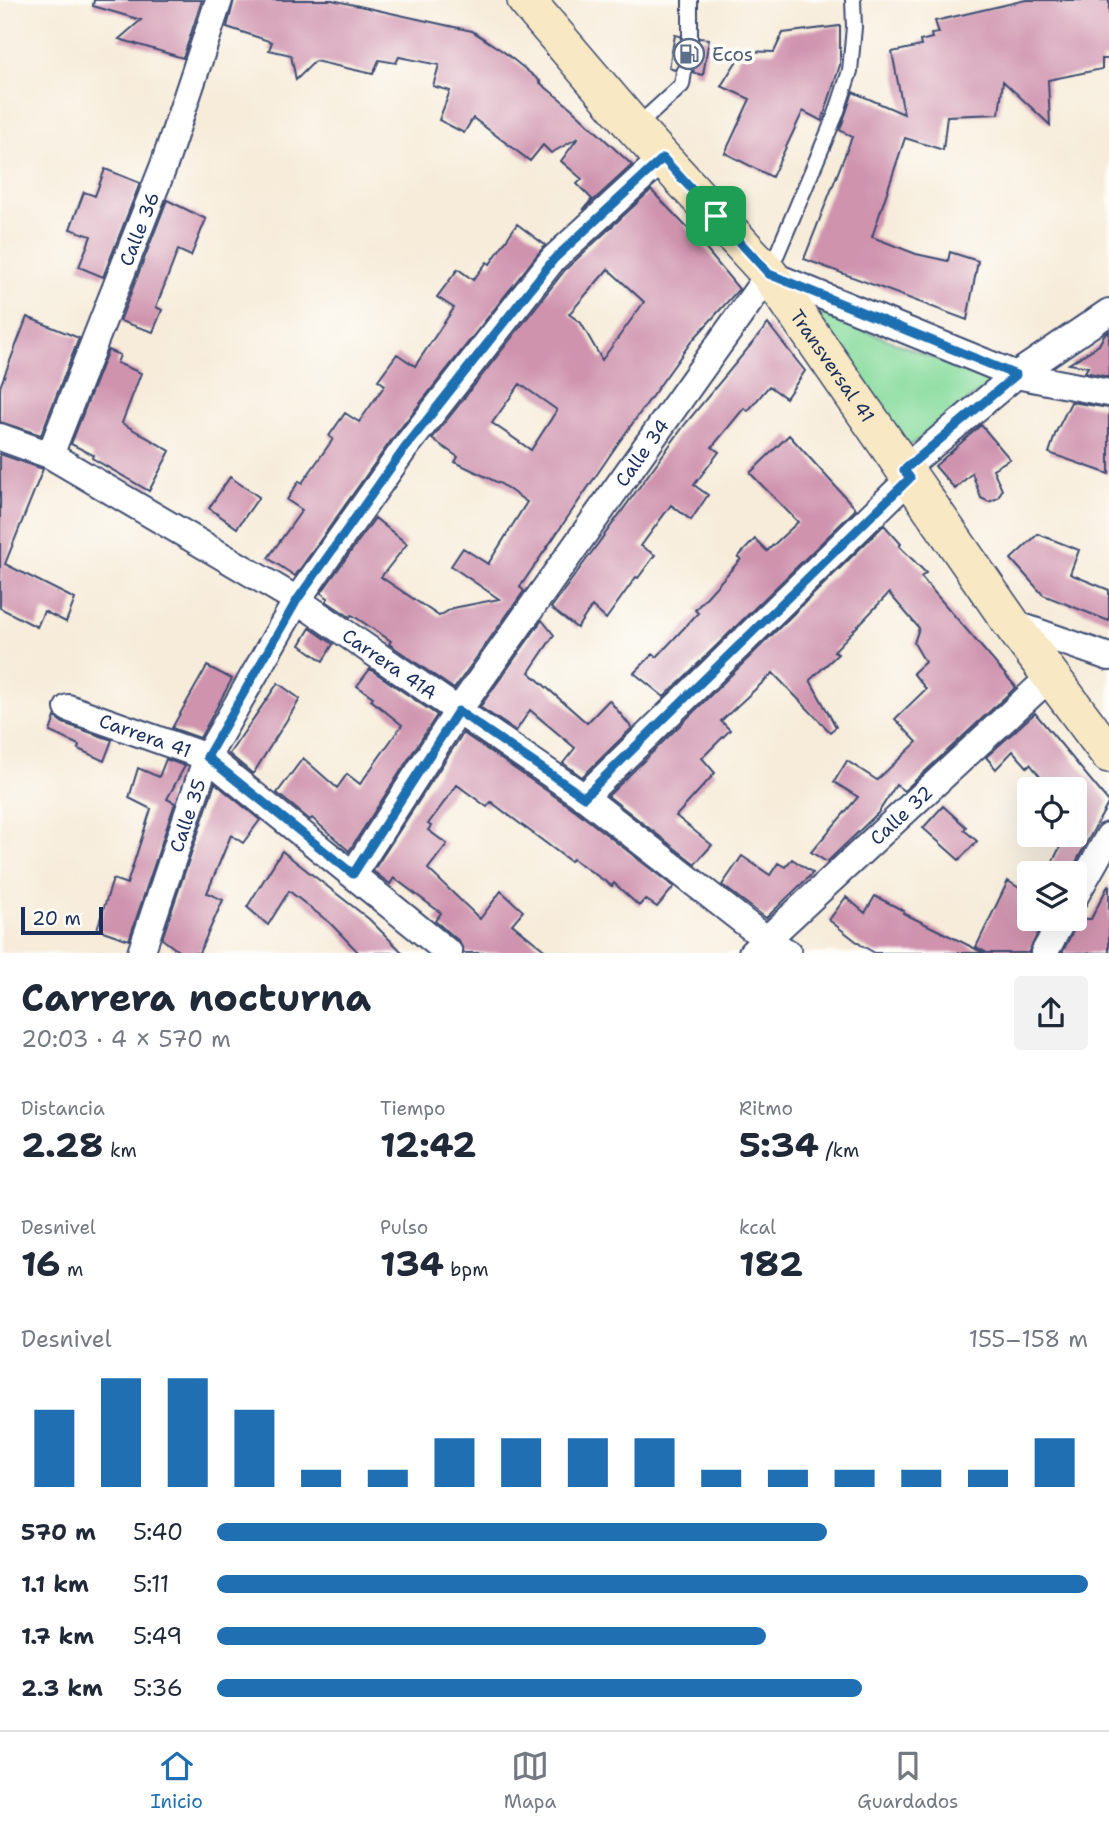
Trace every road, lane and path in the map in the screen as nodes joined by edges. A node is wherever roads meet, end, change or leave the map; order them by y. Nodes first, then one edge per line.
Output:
1 (219, 0) edge
2 (526, 0) edge
3 (690, 0) edge
4 (853, 0) edge
5 (690, 37) dead end
6 (684, 72) dead end
7 (635, 128) junction
8 (663, 158) junction
9 (769, 274) junction
10 (1109, 312) edge
11 (1016, 375) junction
12 (1109, 393) edge
13 (0, 437) edge
14 (50, 456) junction
15 (907, 474) junction
16 (297, 600) junction
17 (1011, 624) junction
18 (1109, 657) edge
19 (1051, 676) junction
20 (68, 708) dead end
21 (458, 711) junction
22 (1109, 754) edge
23 (207, 757) junction
24 (584, 797) junction
25 (1109, 836) edge
26 (353, 874) junction
27 (1087, 875) edge
28 (1056, 931) edge
29 (759, 946) edge
30 (141, 953) edge
31 (449, 953) edge
32 (788, 953) edge
33 (1044, 953) edge

1 - 14 street, Calle 36
2 - 7 street, Transversal 41
3 - 5 lane
4 - 9 lane, Calle 34
6 - 7 lane
7 - 8 street, Transversal 41
8 - 9 street, Transversal 41
8 - 16 street, Calle 35
9 - 11 street
9 - 15 street, Transversal 41
9 - 21 street, Calle 34
10 - 11 street
11 - 12 street
11 - 15 street
13 - 14 street, Carrera 41A
14 - 16 street, Carrera 41A
15 - 17 street, Transversal 41
15 - 24 street
16 - 21 street, Carrera 41A
16 - 23 street, Calle 35
17 - 18 street
17 - 19 street, Transversal 41
19 - 22 street, Transversal 41
19 - 29 street, Calle 32
20 - 23 street, Carrera 41
21 - 24 street, Carrera 41A
21 - 26 street, Calle 34
23 - 26 street, Carrera 41
23 - 30 street, Calle 35
24 - 29 street, Carrera 41A
25 - 27 street
26 - 31 street, Carrera 41
28 - 33 street
29 - 32 street, Carrera 41A

